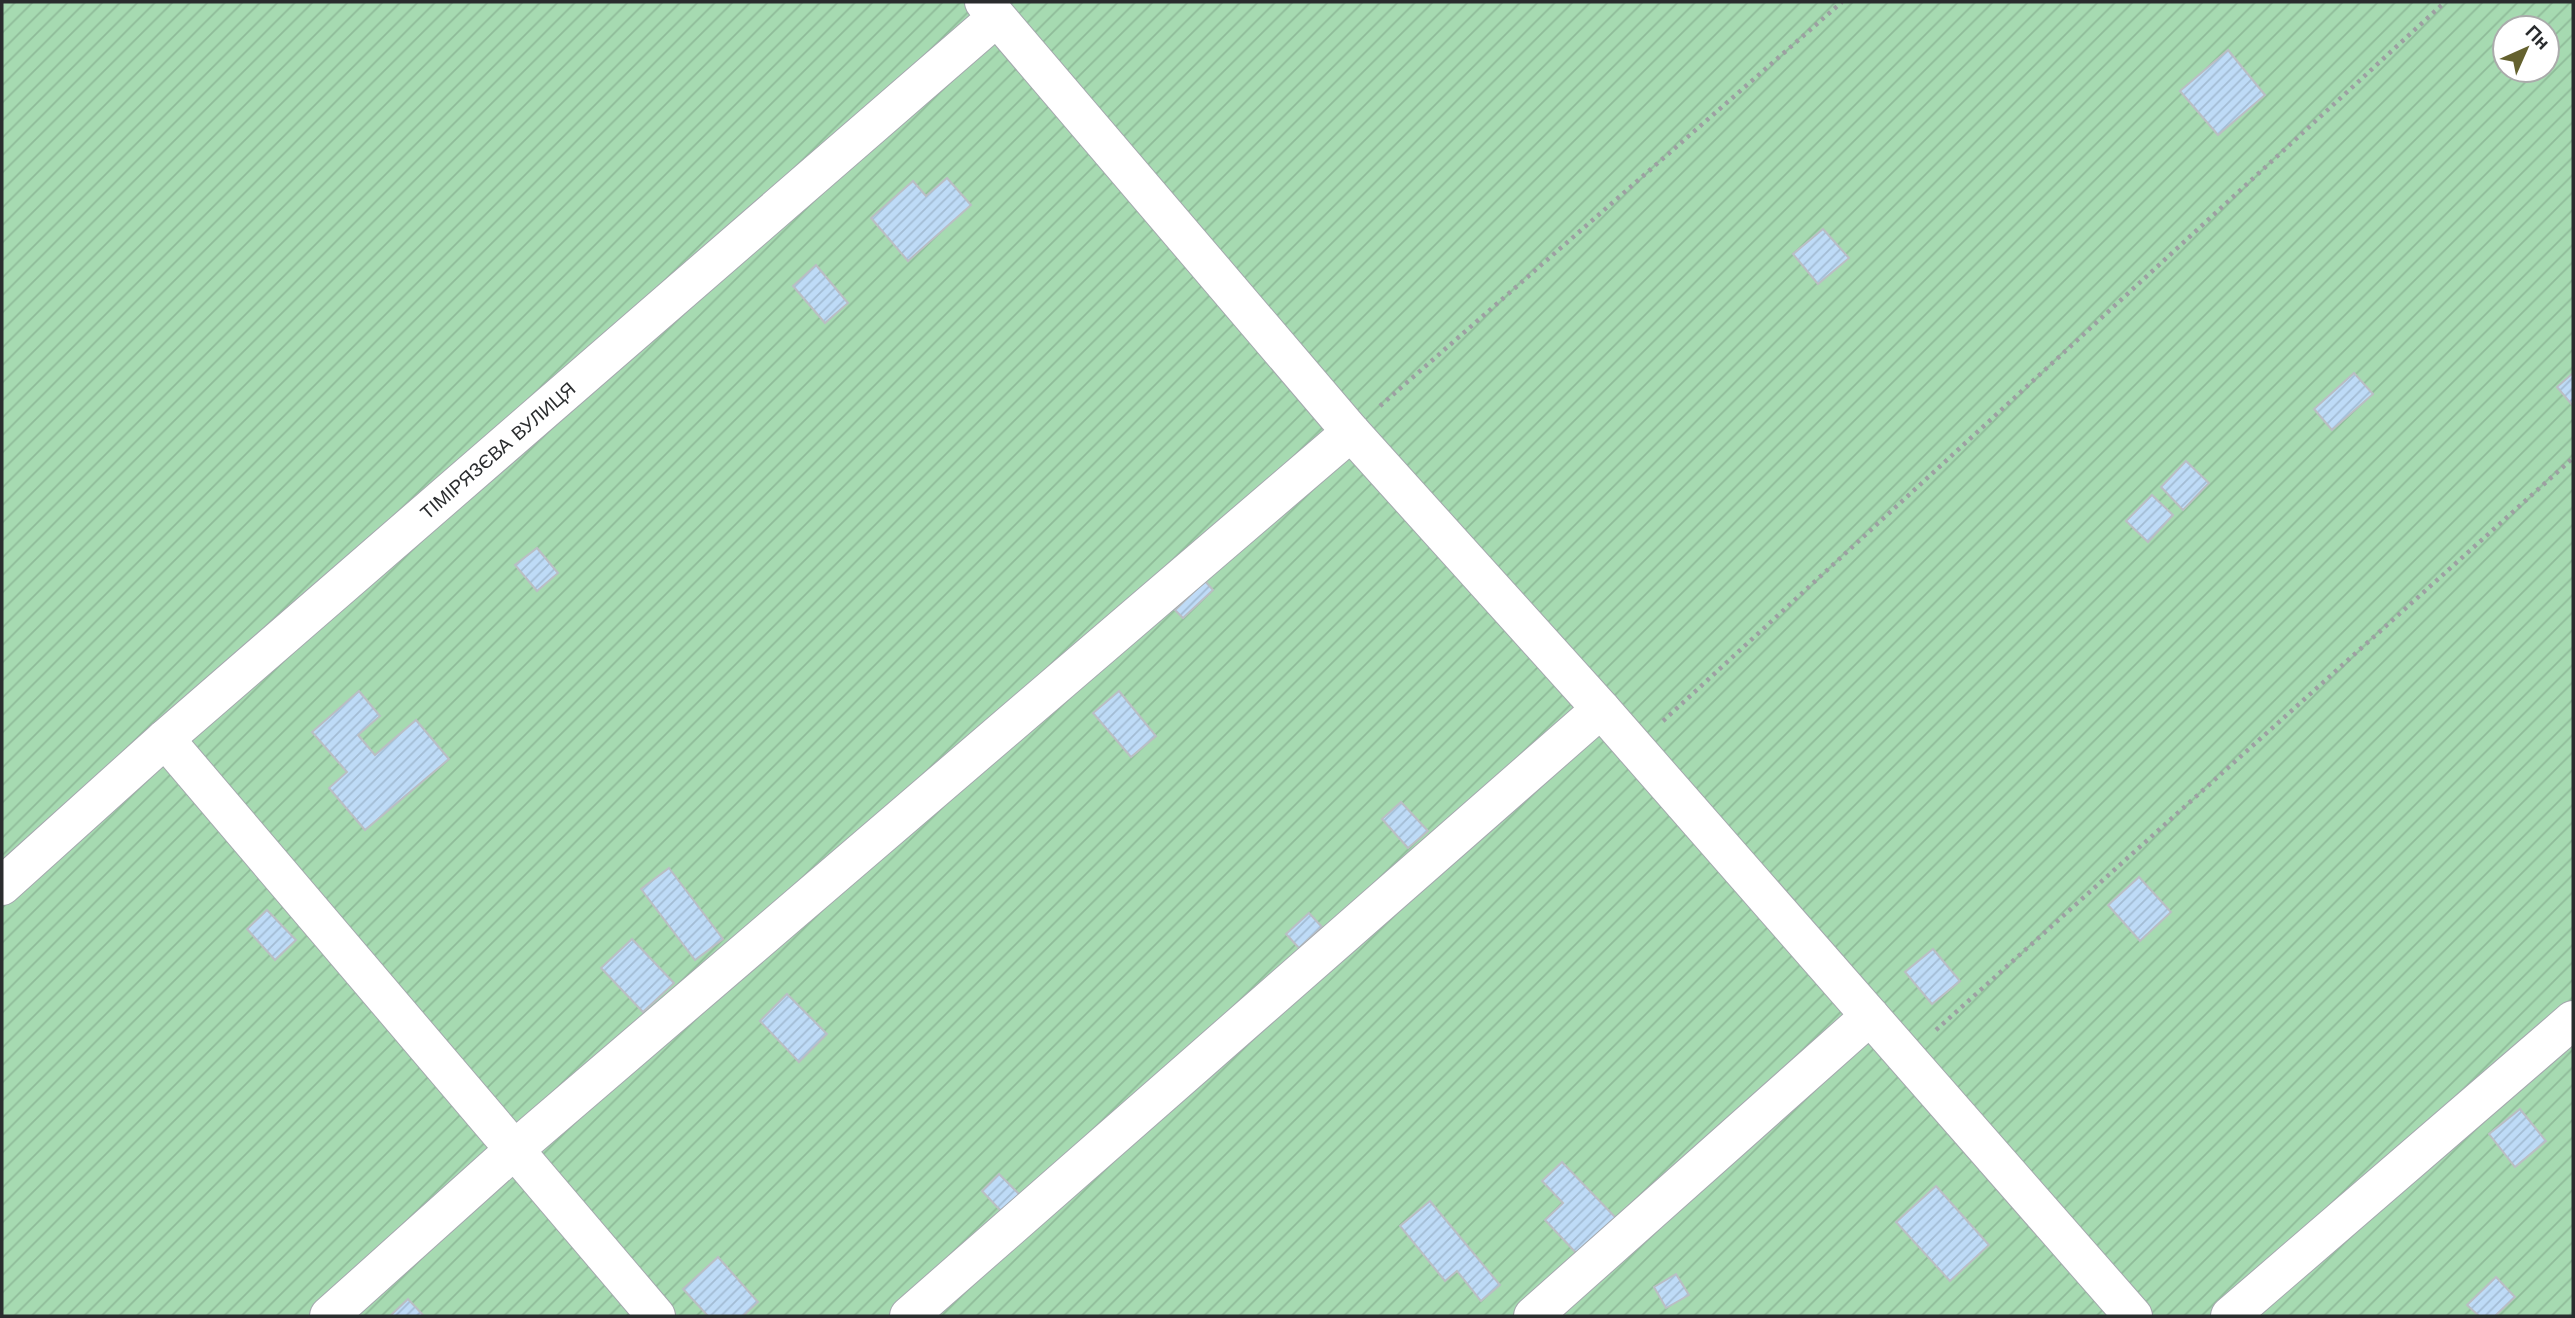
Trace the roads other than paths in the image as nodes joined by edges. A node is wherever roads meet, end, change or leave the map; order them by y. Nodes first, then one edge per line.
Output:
1 (990, 10) edge
2 (1351, 432) junction
3 (1601, 709) junction
4 (165, 739) junction
5 (2, 886) edge
6 (1870, 1016) junction
7 (2573, 1020) edge
8 (514, 1150) junction
9 (329, 1316) edge
10 (656, 1316) edge
11 (909, 1316) edge
12 (1533, 1316) edge
13 (2133, 1316) edge
14 (2230, 1316) edge

1 - 2 lane
1 - 4 lane, ТІМІРЯЗЄВА ВУЛИЦЯ
2 - 3 lane
2 - 8 lane
3 - 6 lane
3 - 11 lane
4 - 5 lane, ТІМІРЯЗЄВА ВУЛИЦЯ
4 - 8 lane
6 - 12 lane
6 - 13 lane
7 - 14 lane
8 - 9 lane
8 - 10 lane

